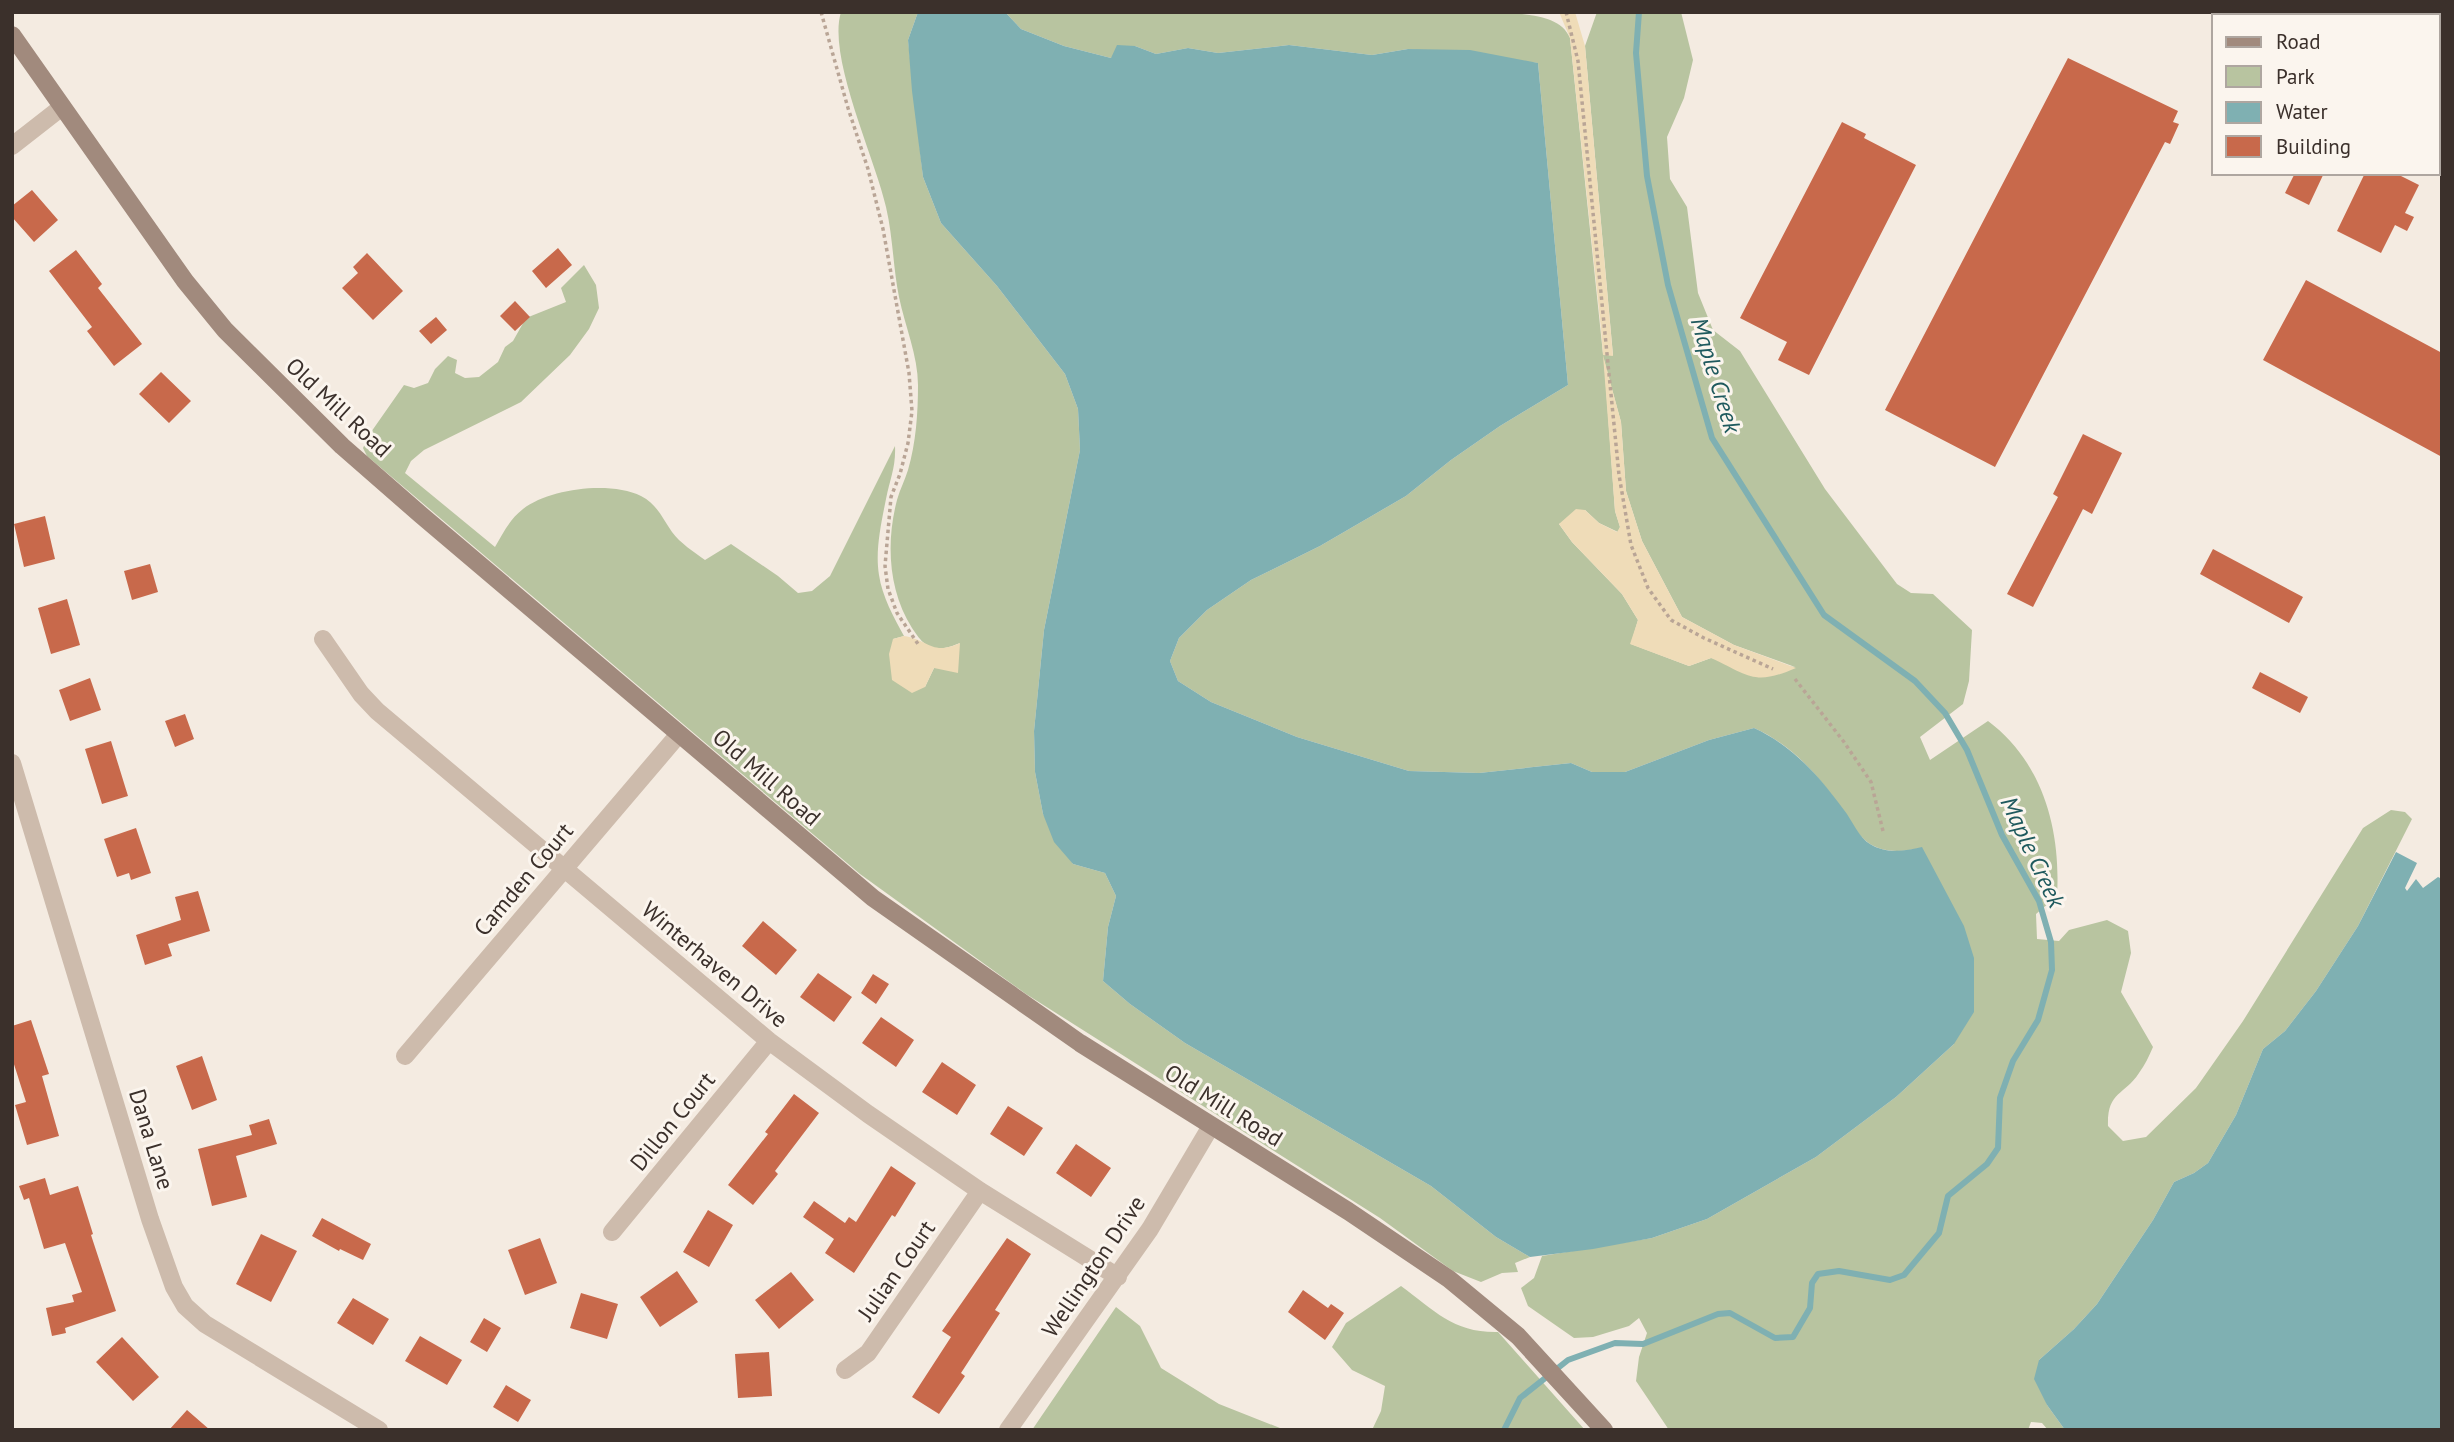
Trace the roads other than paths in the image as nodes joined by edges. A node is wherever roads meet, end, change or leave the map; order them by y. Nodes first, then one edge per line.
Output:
1 (12, 35) edge
2 (62, 107) junction
3 (12, 146) edge
4 (323, 639) dead end
5 (679, 734) junction
6 (12, 763) edge
7 (564, 869) junction
8 (769, 1041) junction
9 (405, 1056) dead end
10 (1211, 1126) junction
11 (981, 1191) junction
12 (612, 1232) dead end
13 (1118, 1277) junction
14 (845, 1370) dead end
15 (379, 1430) edge
16 (1008, 1430) edge
17 (1604, 1430) edge

1 - 2 street, Old Mill Road
2 - 3 street
2 - 5 street, Old Mill Road
4 - 7 street, Winterhaven Drive
5 - 7 street, Camden Court
5 - 10 street, Old Mill Road
6 - 15 street, Dana Lane
7 - 8 street, Winterhaven Drive
7 - 9 street, Camden Court
8 - 11 street, Winterhaven Drive
8 - 12 street, Dillon Court
10 - 13 street, Wellington Drive
10 - 17 street, Old Mill Road
11 - 13 street, Winterhaven Drive
11 - 14 street, Julian Court
13 - 16 street, Wellington Drive

